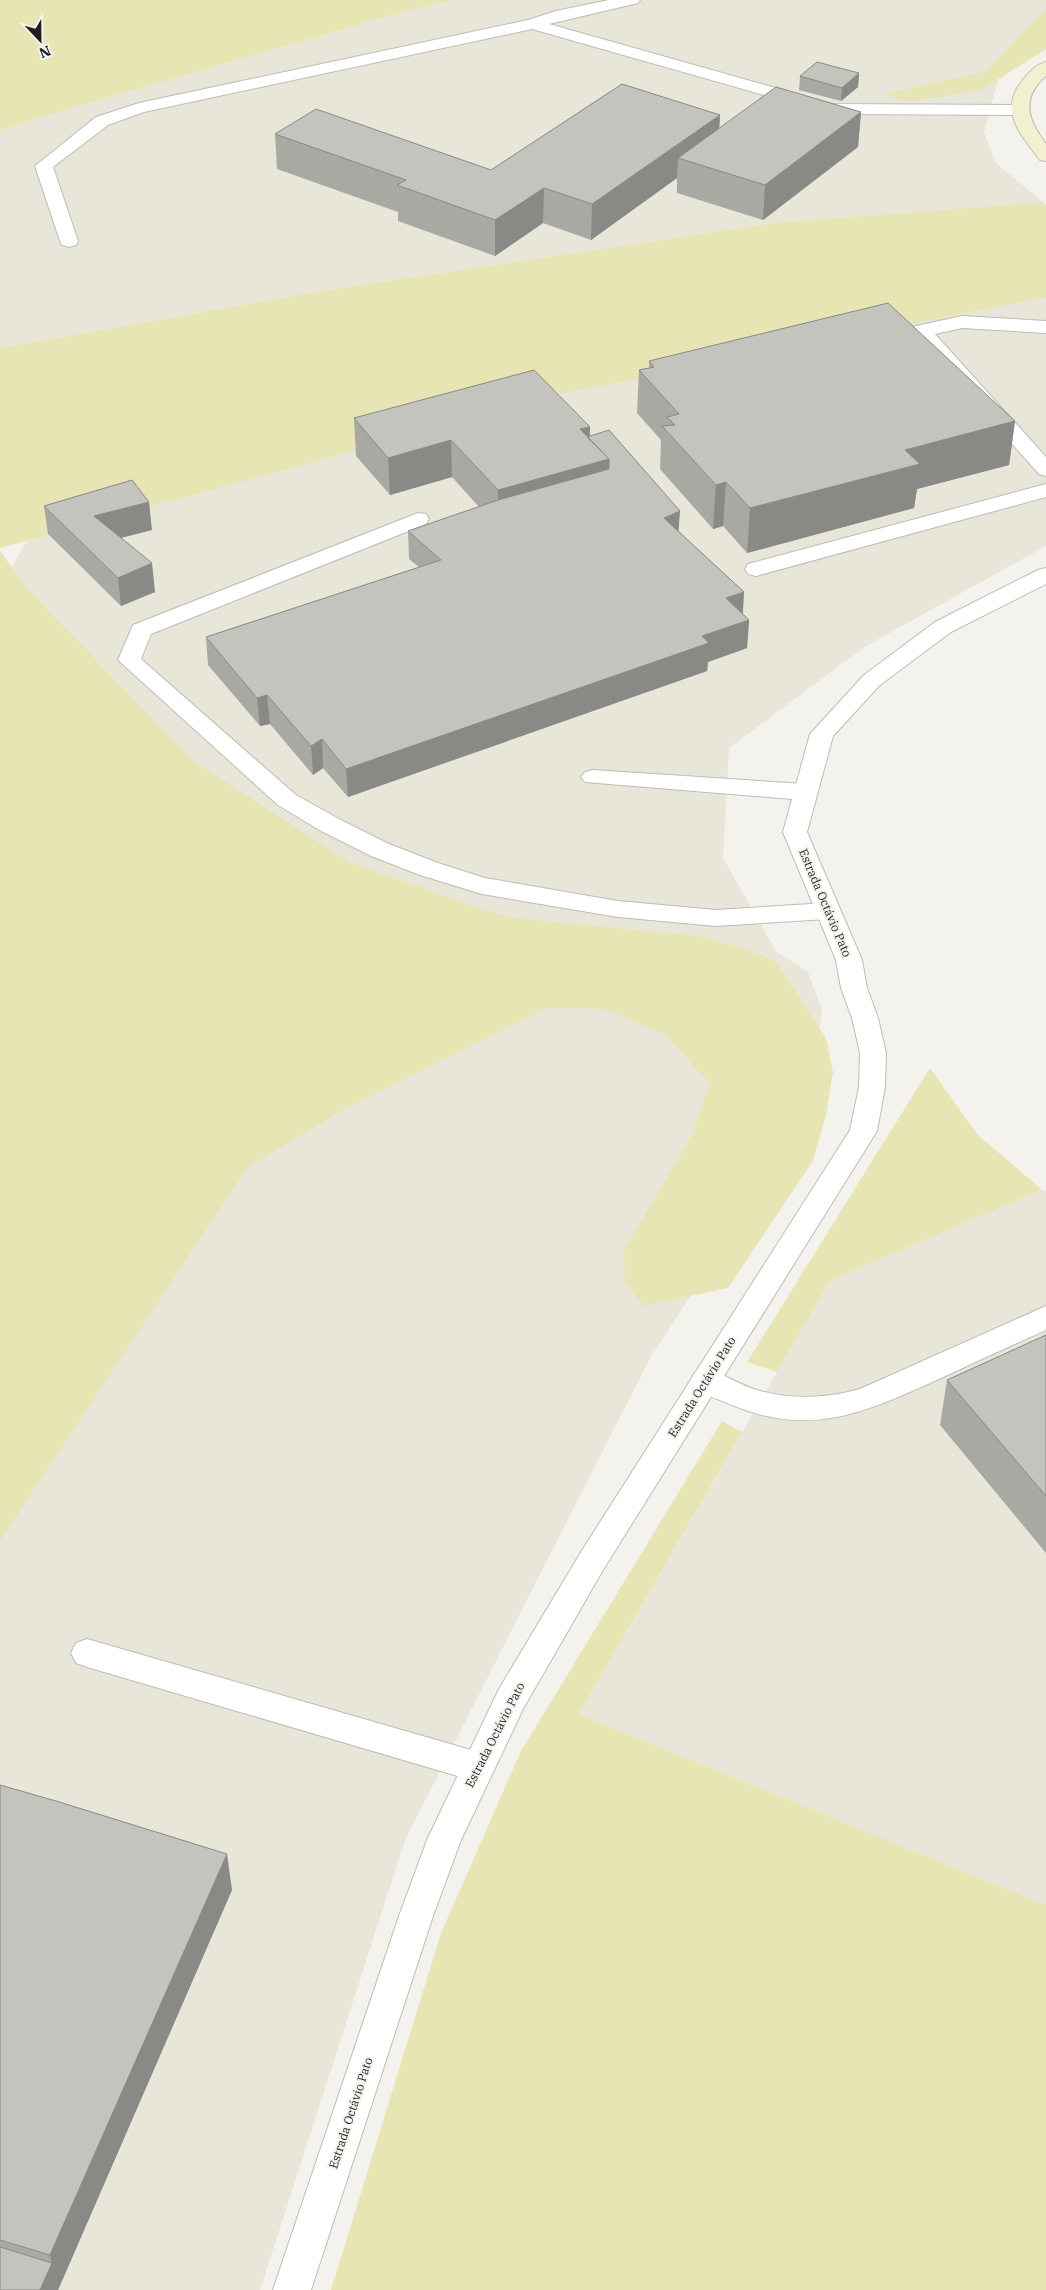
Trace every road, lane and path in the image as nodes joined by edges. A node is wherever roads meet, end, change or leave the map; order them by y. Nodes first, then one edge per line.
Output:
1 (632, 0) edge
2 (532, 24) junction
3 (1046, 67) edge
4 (1019, 110) junction
5 (1046, 156) edge
6 (69, 241) dead end
7 (1046, 327) edge
8 (922, 331) junction
9 (864, 343) edge
10 (1046, 470) edge
11 (1046, 490) edge
12 (418, 519) dead end
13 (756, 569) dead end
14 (1046, 575) edge
15 (593, 777) dead end
16 (805, 792) junction
17 (828, 911) junction
18 (1046, 1317) edge
19 (706, 1380) junction
20 (87, 1653) dead end
21 (478, 1767) junction
22 (292, 2290) edge

1 - 2 street
2 - 4 street
2 - 6 street
3 - 4 street
4 - 5 street
7 - 8 street
8 - 9 street
8 - 10 street
11 - 13 street
12 - 17 street
14 - 16 street, Estrada Octávio Pato
15 - 16 street
16 - 17 street, Estrada Octávio Pato
17 - 19 street, Estrada Octávio Pato
18 - 19 street
19 - 21 street, Estrada Octávio Pato
20 - 21 street
21 - 22 street, Estrada Octávio Pato

